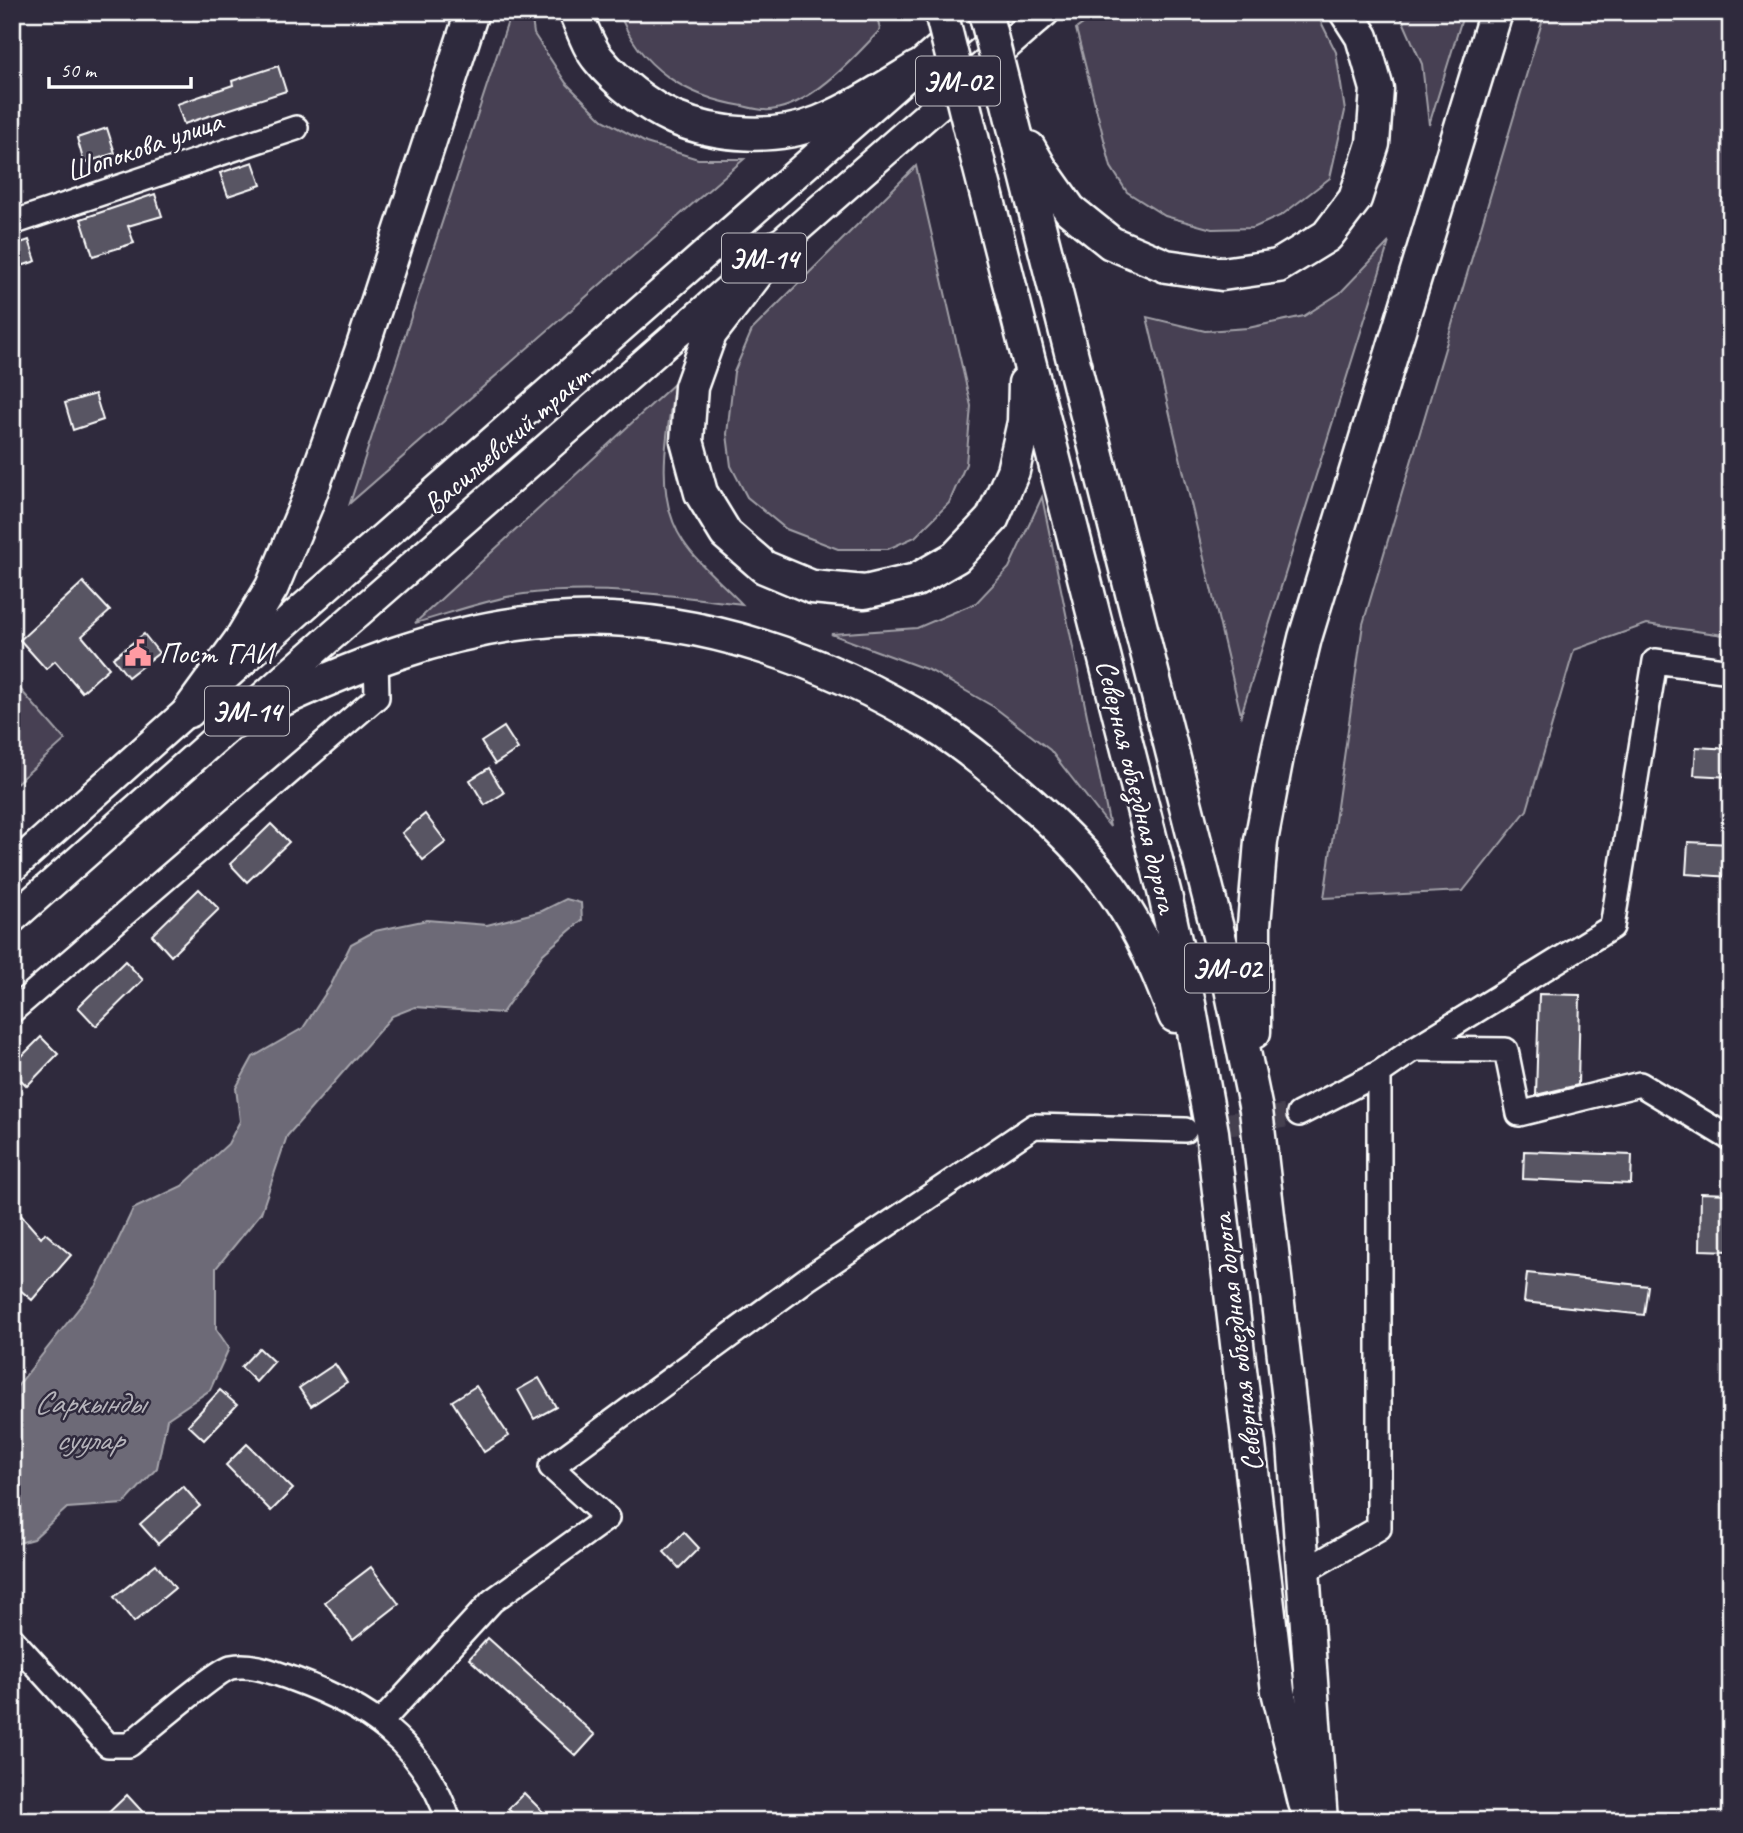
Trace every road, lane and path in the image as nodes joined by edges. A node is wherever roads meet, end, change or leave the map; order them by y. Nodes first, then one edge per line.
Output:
1 (472, 12) edge
2 (575, 12) edge
3 (941, 12) edge
4 (983, 12) edge
5 (1045, 12) edge
6 (1346, 12) edge
7 (1496, 12) edge
8 (918, 68) junction
9 (1013, 125) junction
10 (296, 128) dead end
11 (12, 223) edge
12 (778, 246) junction
13 (1018, 315) junction
14 (287, 622) junction
15 (315, 651) junction
16 (376, 660) junction
17 (1731, 671) edge
18 (190, 711) junction
19 (233, 723) junction
20 (12, 868) edge
21 (12, 919) edge
22 (12, 1011) edge
23 (1414, 1049) junction
24 (1379, 1073) junction
25 (1256, 1110) junction
26 (1299, 1114) tunnel mouth
27 (1199, 1131) junction
28 (1731, 1139) edge
29 (1303, 1572) junction
30 (12, 1639) edge
31 (380, 1723) junction
32 (449, 1821) edge
33 (1309, 1821) edge
34 (1321, 1821) edge

1 - 18 highway
2 - 8 highway
3 - 13 highway, Северная объездная дорога / ЭМ-02, bridge
4 - 8 main road, Васильевский тракт / ЭМ-14
4 - 9 highway, Северная объездная дорога / ЭМ-02, bridge
5 - 12 main road, Васильевский тракт / ЭМ-14
6 - 9 highway
7 - 25 highway
8 - 14 main road, Васильевский тракт / ЭМ-14
9 - 25 highway, Северная объездная дорога / ЭМ-02
10 - 11 street, Шопокова улица
12 - 13 highway
12 - 15 main road, Васильевский тракт / ЭМ-14
13 - 27 highway, Северная объездная дорога / ЭМ-02
14 - 15 main road
14 - 18 main road, Васильевский тракт / ЭМ-14
15 - 19 main road, Васильевский тракт / ЭМ-14
16 - 19 highway
16 - 22 street
16 - 27 highway
17 - 23 street
18 - 20 main road, Васильевский тракт / ЭМ-14
19 - 21 main road, Васильевский тракт / ЭМ-14
23 - 24 street
23 - 28 street
24 - 26 street
24 - 29 street
25 - 29 highway, Северная объездная дорога / ЭМ-02
27 - 31 street
27 - 33 highway, Северная объездная дорога / ЭМ-02
29 - 34 highway, Северная объездная дорога / ЭМ-02
30 - 31 street
31 - 32 street

